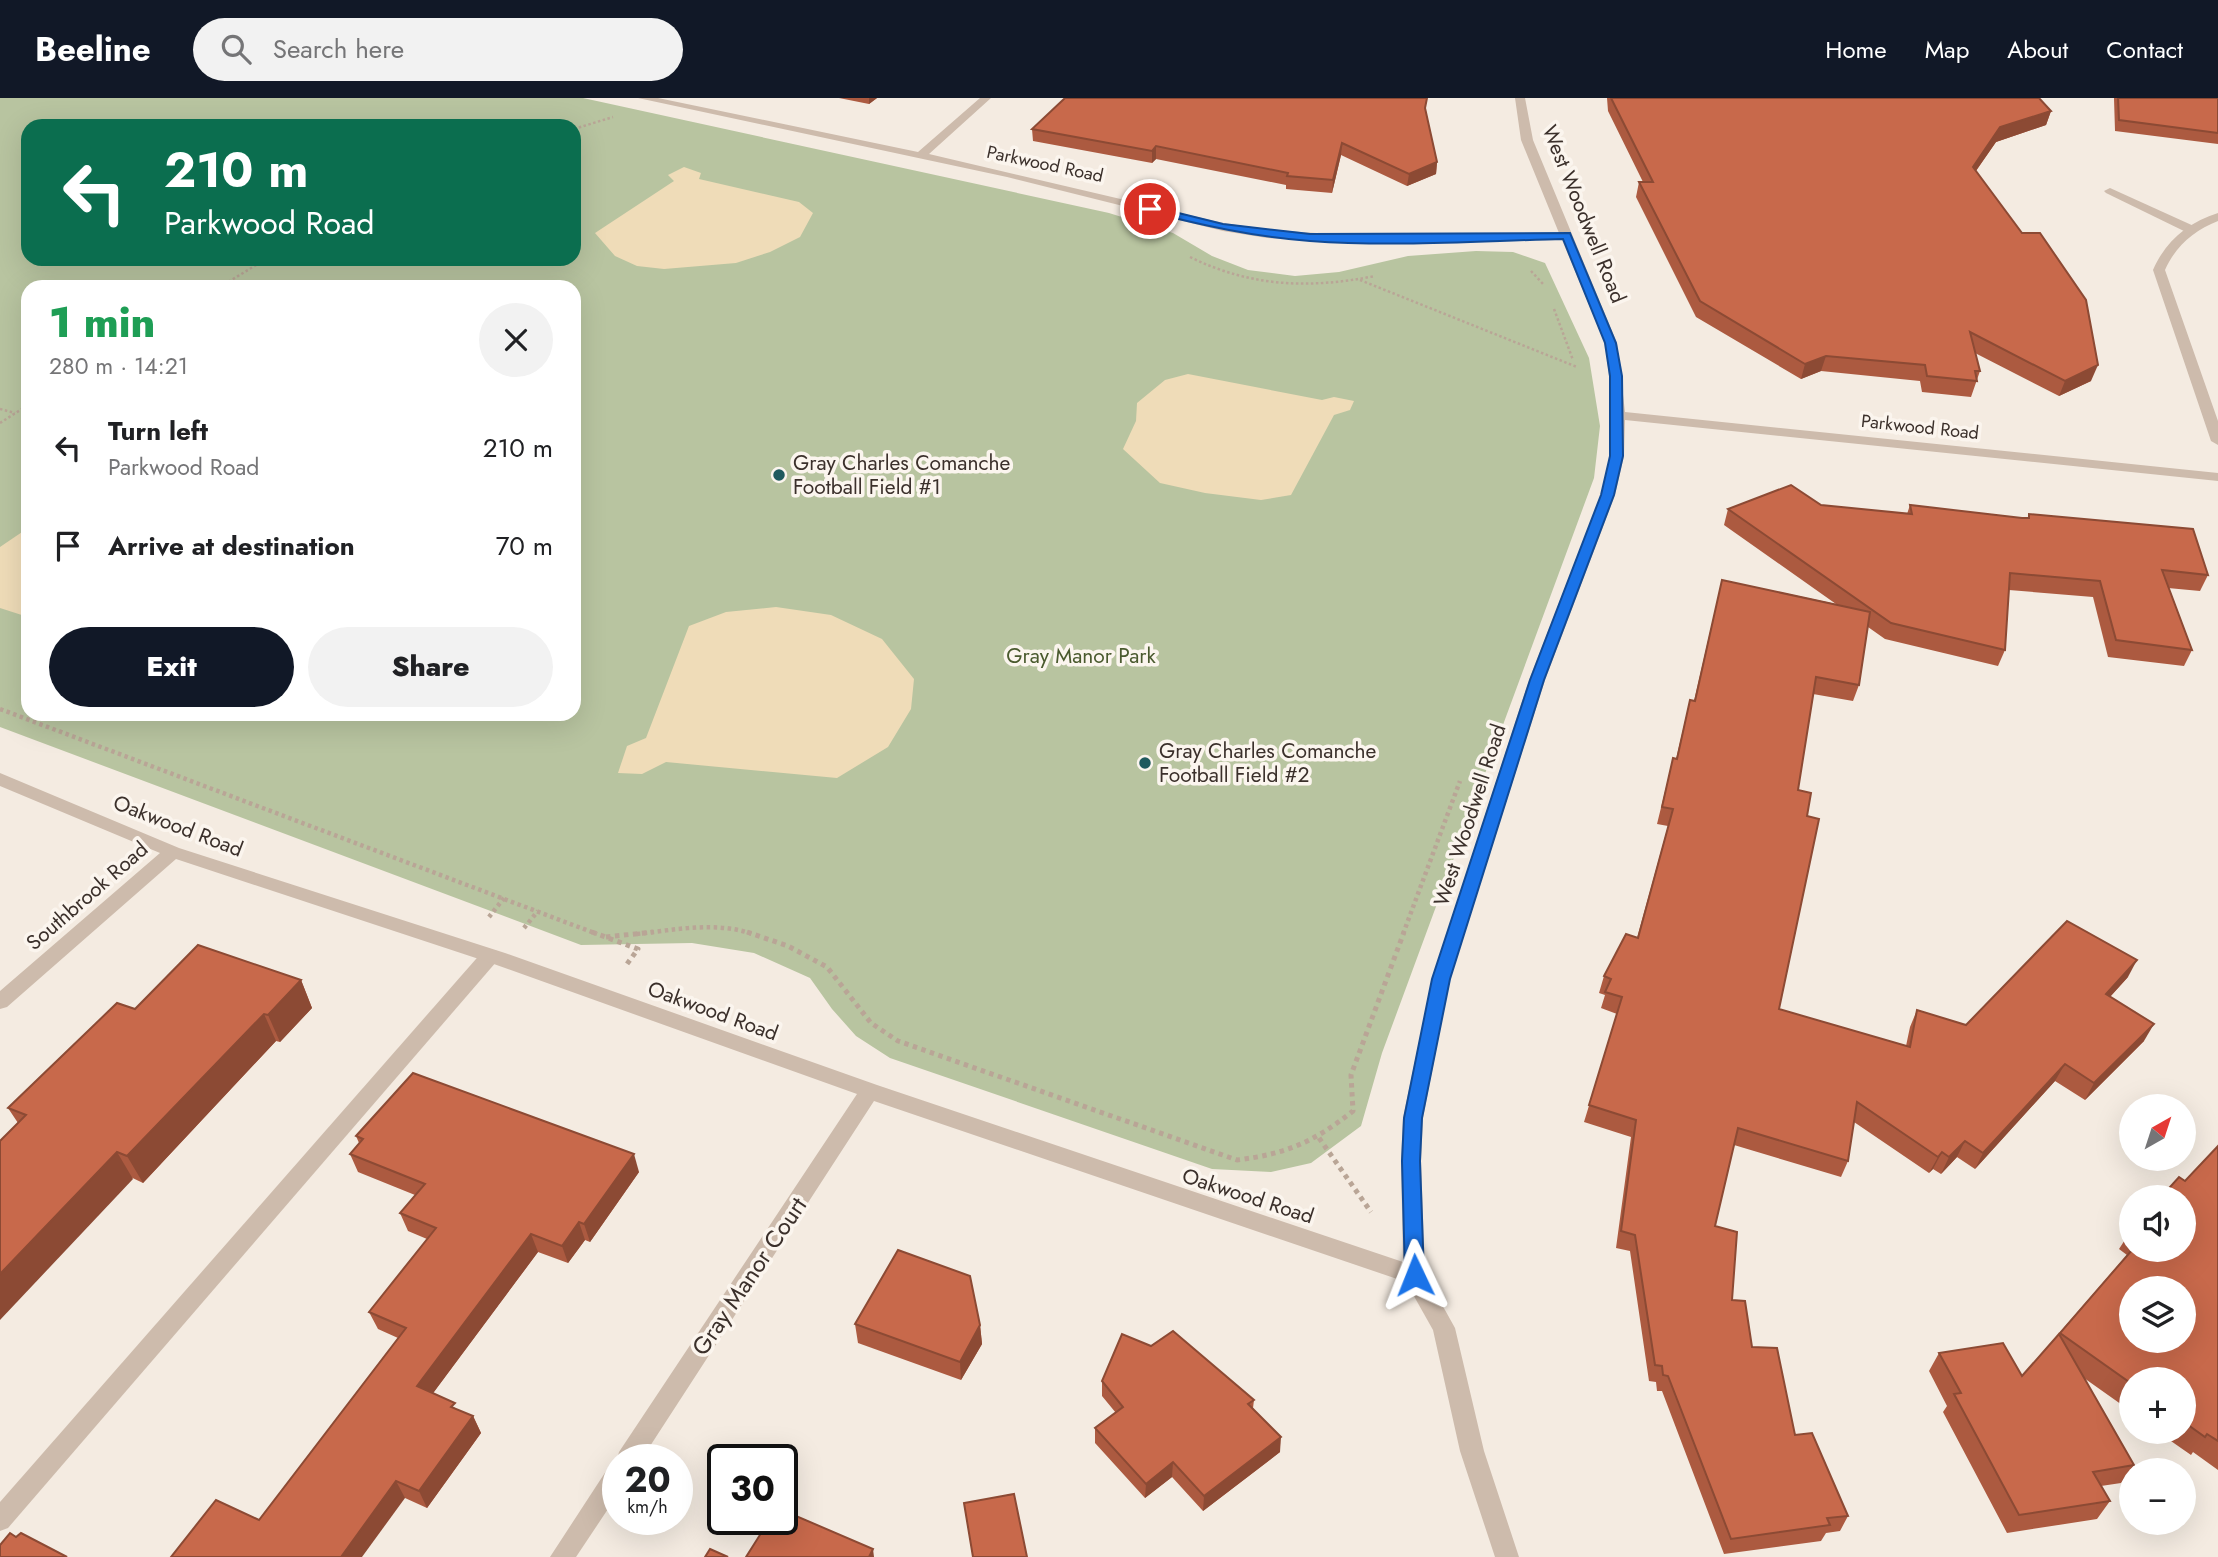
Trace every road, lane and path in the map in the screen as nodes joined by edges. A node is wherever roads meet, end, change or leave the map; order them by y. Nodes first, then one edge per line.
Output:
1 (643, 98) edge
2 (986, 98) edge
3 (1520, 98) edge
4 (622, 117) dead end
5 (581, 126) edge
6 (919, 157) junction
7 (2110, 191) dead end
8 (2218, 217) edge
9 (2192, 230) junction
10 (1567, 236) junction
11 (1184, 253) dead end
12 (254, 266) edge
13 (1527, 268) dead end
14 (1378, 276) dead end
15 (232, 280) edge
16 (1360, 280) junction
17 (1548, 296) dead end
18 (1553, 308) dead end
19 (1576, 366) junction
20 (1577, 379) dead end
21 (0, 409) edge
22 (21, 409) edge
23 (15, 413) junction
24 (1618, 415) junction
25 (0, 423) edge
26 (2218, 441) edge
27 (2218, 477) edge
28 (0, 709) edge
29 (21, 717) edge
30 (32, 721) edge
31 (1464, 769) dead end
32 (0, 779) edge
33 (173, 852) junction
34 (490, 956) junction
35 (0, 1002) edge
36 (870, 1091) junction
37 (1319, 1138) junction
38 (1375, 1218) dead end
39 (1415, 1275) junction
40 (638, 1444) edge
41 (602, 1497) edge
42 (0, 1520) edge
43 (562, 1557) edge
44 (1507, 1557) edge

1 - 6 street, Parkwood Road
2 - 6 street
3 - 10 street, West Woodwell Road
4 - 5 path
6 - 10 street, Parkwood Road
7 - 9 street
8 - 9 street
9 - 26 street
10 - 24 street, West Woodwell Road
11 - 16 path
12 - 15 path
13 - 17 path
14 - 16 path
16 - 19 path
18 - 19 path
19 - 20 path
21 - 23 path
22 - 23 path
23 - 25 path
24 - 27 street, Parkwood Road
24 - 39 street, West Woodwell Road
28 - 29 path
30 - 37 path
31 - 37 path
32 - 33 street, Oakwood Road
33 - 34 street, Oakwood Road
33 - 35 street, Southbrook Road
34 - 36 street, Oakwood Road
34 - 42 street
36 - 39 street, Oakwood Road
36 - 40 street, Gray Manor Court
37 - 38 path
39 - 44 street, West Woodwell Road
41 - 43 street

